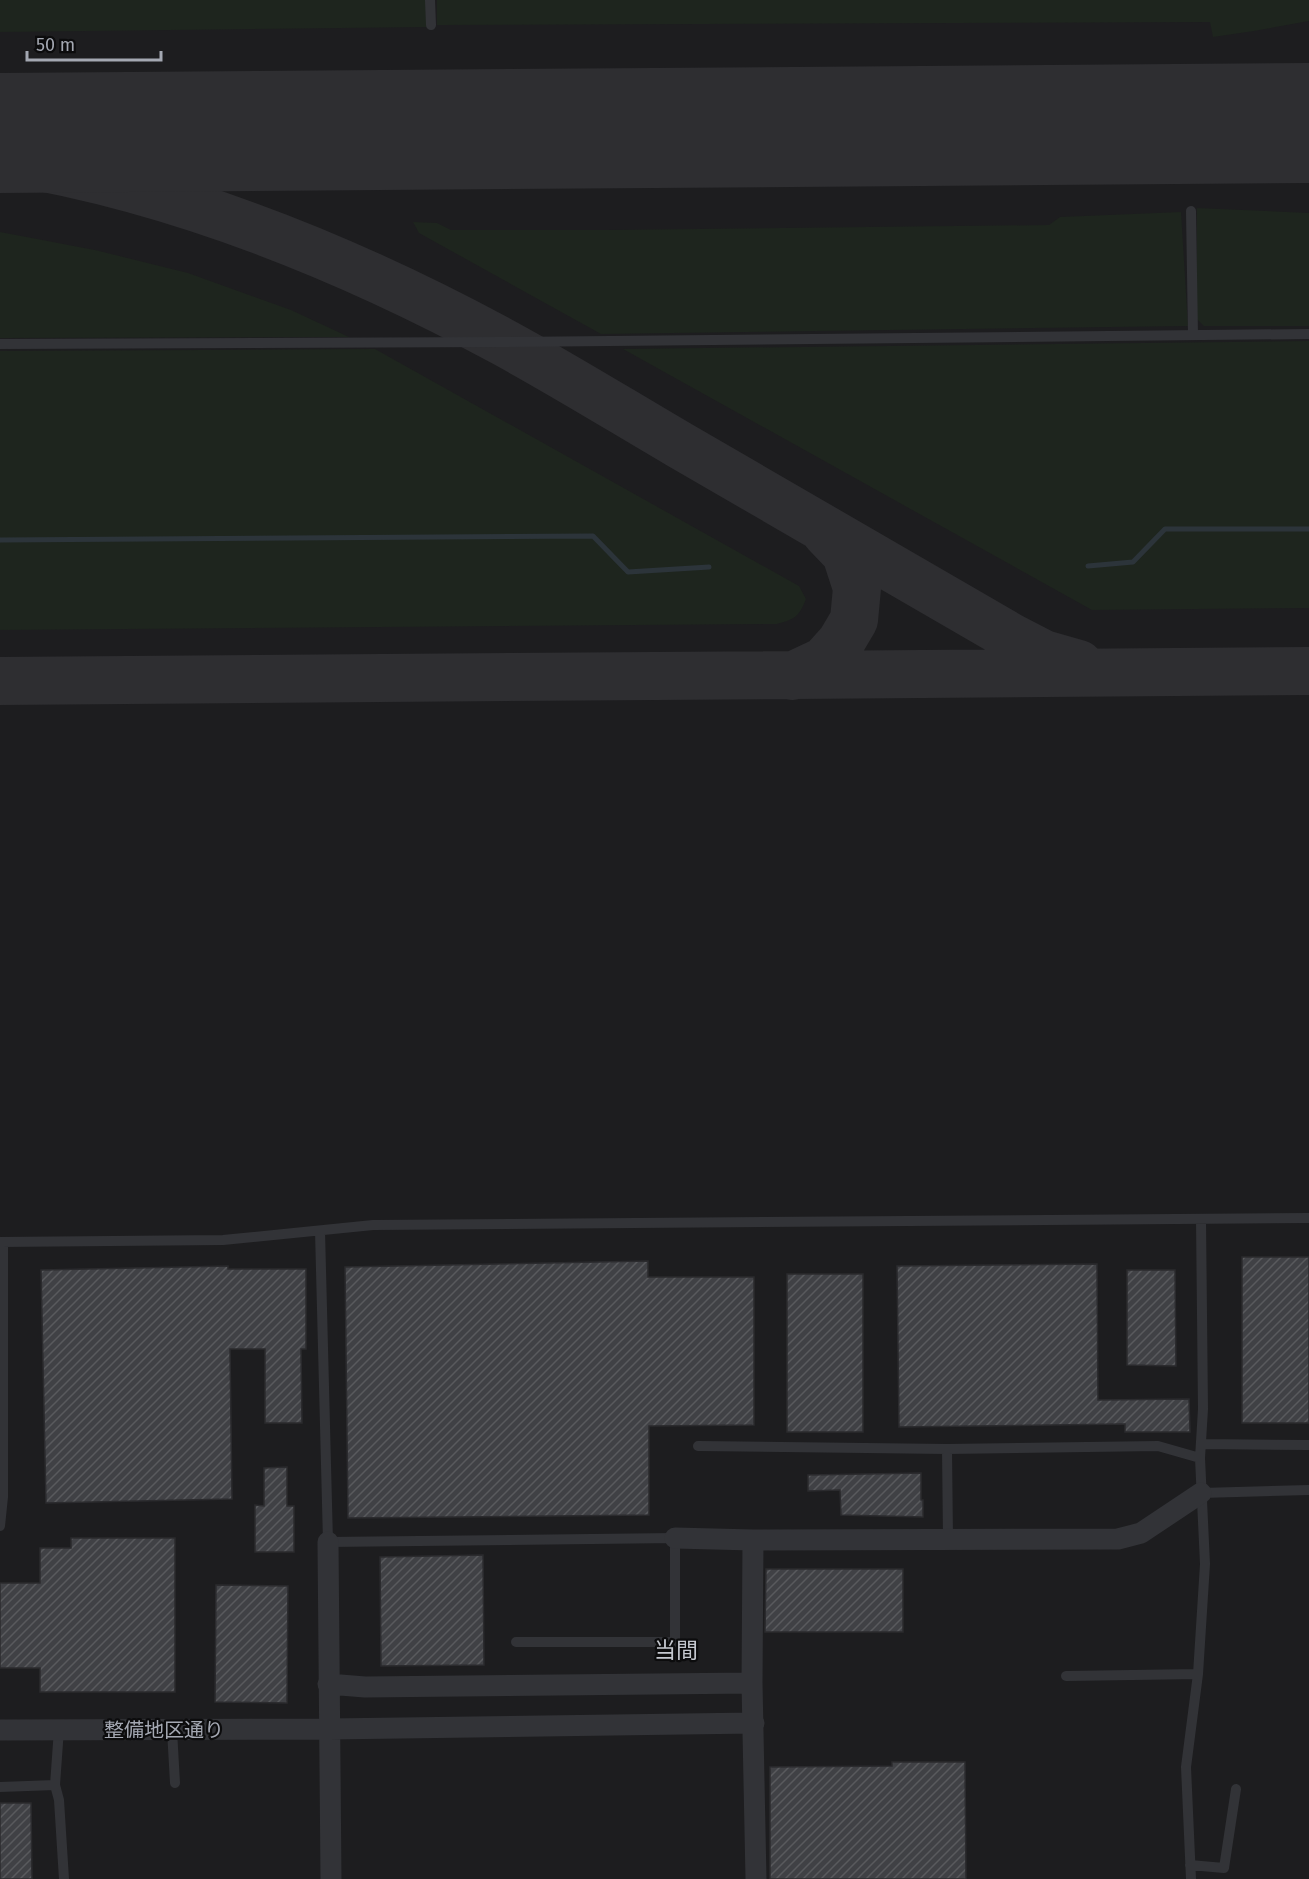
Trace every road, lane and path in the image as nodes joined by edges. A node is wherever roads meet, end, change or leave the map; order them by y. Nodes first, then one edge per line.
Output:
1 (430, 0) edge
2 (431, 25) dead end
3 (1191, 211) dead end
4 (1309, 334) edge
5 (1193, 335) junction
6 (0, 344) edge
7 (1309, 1218) edge
8 (1201, 1219) junction
9 (320, 1231) junction
10 (1, 1242) edge
11 (1201, 1444) junction
12 (1309, 1445) edge
13 (698, 1446) dead end
14 (947, 1449) junction
15 (1200, 1458) junction
16 (1309, 1490) edge
17 (1201, 1493) junction
18 (0, 1526) edge
19 (675, 1538) junction
20 (948, 1538) junction
21 (753, 1540) junction
22 (328, 1542) junction
23 (516, 1642) dead end
24 (1198, 1674) junction
25 (1066, 1676) dead end
26 (752, 1683) junction
27 (328, 1684) junction
28 (754, 1723) junction
29 (60, 1729) junction
30 (329, 1729) junction
31 (0, 1730) edge
32 (172, 1730) junction
33 (175, 1783) dead end
34 (55, 1785) junction
35 (0, 1787) edge
36 (1236, 1789) dead end
37 (1190, 1865) junction
38 (64, 1879) edge
39 (331, 1879) edge
40 (756, 1879) edge
41 (1191, 1879) edge

1 - 2 lane
3 - 5 lane
4 - 5 lane
5 - 6 lane
7 - 8 lane
8 - 9 lane
8 - 11 lane
9 - 10 lane
9 - 22 lane
10 - 18 lane
11 - 12 lane
11 - 15 lane
13 - 14 lane
14 - 15 lane
14 - 20 lane
15 - 17 lane
16 - 17 lane
17 - 20 street
17 - 24 lane
19 - 21 street
19 - 22 lane
19 - 23 lane
20 - 21 street
21 - 26 street
22 - 27 street
24 - 25 lane
24 - 37 lane
26 - 27 street
26 - 28 street
27 - 30 street
28 - 30 street, 整備地区通り
28 - 40 street
29 - 31 street, 整備地区通り
29 - 32 street, 整備地区通り
29 - 34 lane
30 - 32 street, 整備地区通り
30 - 39 street
32 - 33 lane
34 - 35 lane
34 - 38 lane
36 - 37 lane
37 - 41 lane

